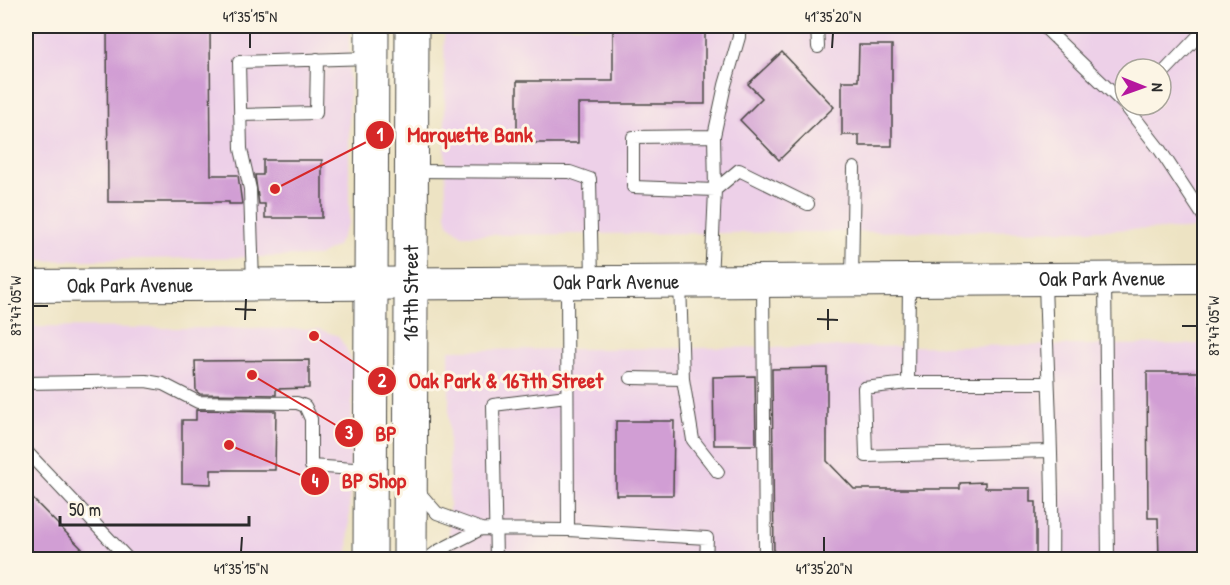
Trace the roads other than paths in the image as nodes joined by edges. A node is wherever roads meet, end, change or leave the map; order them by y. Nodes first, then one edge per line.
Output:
1 (372, 26) edge
2 (412, 26) edge
3 (739, 26) edge
4 (817, 26) edge
5 (1043, 26) edge
6 (1204, 30) edge
7 (818, 47) dead end
8 (372, 58) junction
9 (317, 59) junction
10 (1173, 62) edge
11 (1113, 92) edge
12 (240, 115) junction
13 (1136, 117) edge
14 (714, 136) junction
15 (854, 168) dead end
16 (413, 171) junction
17 (715, 190) junction
18 (808, 204) dead end
19 (1204, 217) edge
20 (1204, 278) edge
21 (1045, 279) junction
22 (1105, 279) junction
23 (711, 280) junction
24 (763, 280) junction
25 (852, 280) junction
26 (909, 280) junction
27 (579, 281) junction
28 (680, 281) junction
29 (371, 282) junction
30 (412, 282) junction
31 (253, 283) junction
32 (26, 286) edge
33 (631, 378) dead end
34 (682, 379) junction
35 (26, 383) edge
36 (908, 383) junction
37 (1048, 383) junction
38 (567, 396) junction
39 (26, 451) edge
40 (1050, 451) junction
41 (371, 471) junction
42 (718, 472) dead end
43 (411, 483) junction
44 (481, 529) junction
45 (496, 530) junction
46 (567, 530) junction
47 (129, 560) edge
48 (370, 560) edge
49 (410, 560) edge
50 (426, 560) edge
51 (496, 560) edge
52 (706, 560) edge
53 (765, 560) edge
54 (1052, 560) edge
55 (1108, 560) edge

1 - 8 main road, 167th Street
2 - 16 main road, 167th Street
3 - 14 lane
4 - 7 lane
5 - 11 lane
6 - 10 lane
8 - 9 lane
8 - 29 main road, 167th Street
9 - 12 lane
9 - 12 lane
12 - 31 lane
13 - 19 lane
14 - 17 lane
14 - 17 lane
15 - 25 lane
16 - 27 lane
16 - 30 main road, 167th Street
17 - 18 lane
17 - 23 lane
20 - 22 street, Oak Park Avenue
21 - 22 street, Oak Park Avenue
21 - 26 street, Oak Park Avenue
21 - 37 lane
22 - 55 lane
23 - 24 street, Oak Park Avenue
23 - 28 street, Oak Park Avenue
24 - 25 street, Oak Park Avenue
24 - 53 lane
25 - 26 street, Oak Park Avenue
26 - 36 lane
27 - 28 street, Oak Park Avenue
27 - 30 street, Oak Park Avenue
27 - 38 lane
28 - 34 lane
29 - 30 street, Oak Park Avenue
29 - 31 street, Oak Park Avenue
29 - 41 main road, 167th Street
30 - 43 main road, 167th Street
31 - 32 street, Oak Park Avenue
33 - 34 lane
34 - 42 lane
35 - 41 lane
36 - 37 lane
36 - 40 lane
37 - 40 lane
38 - 45 lane
38 - 46 lane
39 - 47 lane
40 - 54 lane
41 - 48 main road, 167th Street
43 - 44 lane
43 - 49 main road, 167th Street
44 - 45 lane
44 - 50 lane
45 - 46 lane
45 - 51 lane
46 - 52 lane

